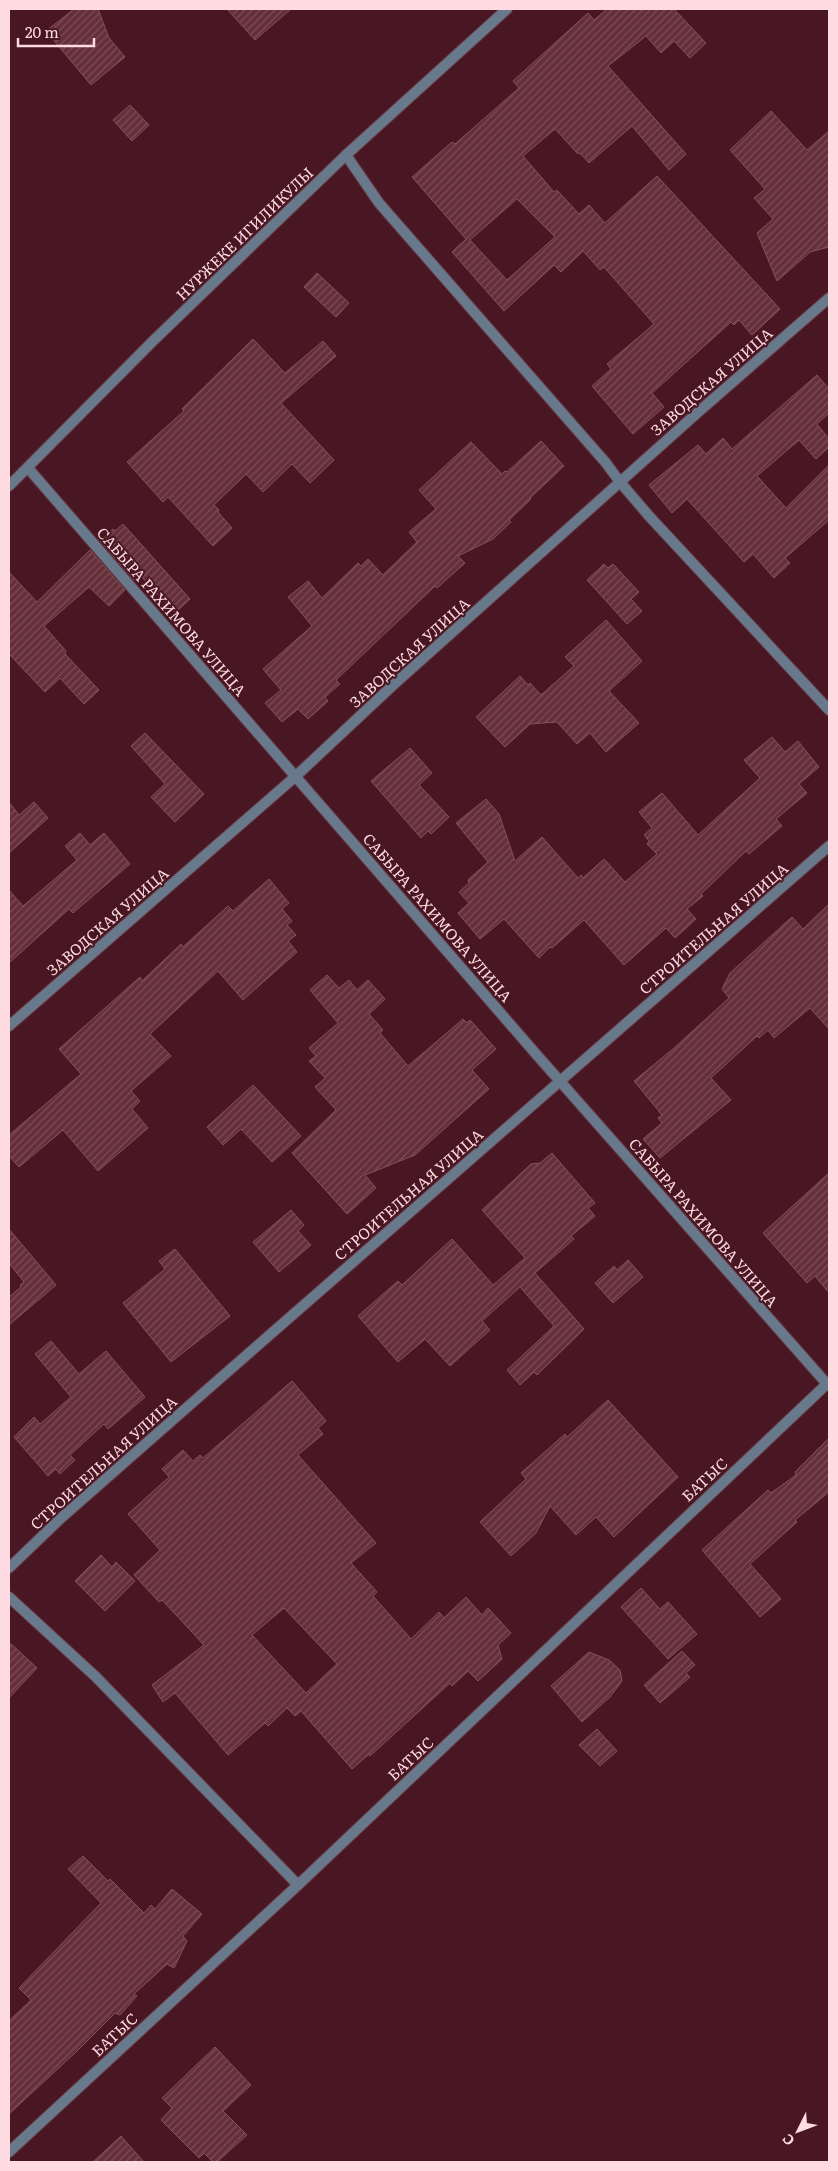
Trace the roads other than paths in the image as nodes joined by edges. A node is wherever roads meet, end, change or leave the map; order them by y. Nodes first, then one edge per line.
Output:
1 (507, 9) edge
2 (346, 155) junction
3 (829, 298) edge
4 (28, 468) junction
5 (620, 482) junction
6 (9, 486) edge
7 (829, 710) edge
8 (296, 776) junction
9 (829, 846) edge
10 (9, 1026) edge
11 (560, 1081) junction
12 (828, 1383) edge
13 (9, 1568) edge
14 (9, 1597) edge
15 (298, 1885) junction
16 (9, 2152) edge

1 - 2 street, НУРЖЕКЕ ИГИЛИКУЛЫ
2 - 4 street, НУРЖЕКЕ ИГИЛИКУЛЫ
2 - 5 street
3 - 5 street, ЗАВОДСКАЯ УЛИЦА
4 - 6 street, НУРЖЕКЕ ИГИЛИКУЛЫ
4 - 8 street, САБЫРА РАХИМОВА УЛИЦА
5 - 7 street
5 - 8 street, ЗАВОДСКАЯ УЛИЦА
8 - 10 street, ЗАВОДСКАЯ УЛИЦА
8 - 11 street, САБЫРА РАХИМОВА УЛИЦА
9 - 11 street, СТРОИТЕЛЬНАЯ УЛИЦА
11 - 12 street, САБЫРА РАХИМОВА УЛИЦА
11 - 13 street, СТРОИТЕЛЬНАЯ УЛИЦА
12 - 15 street, БАТЫС
14 - 15 street
15 - 16 street, БАТЫС

